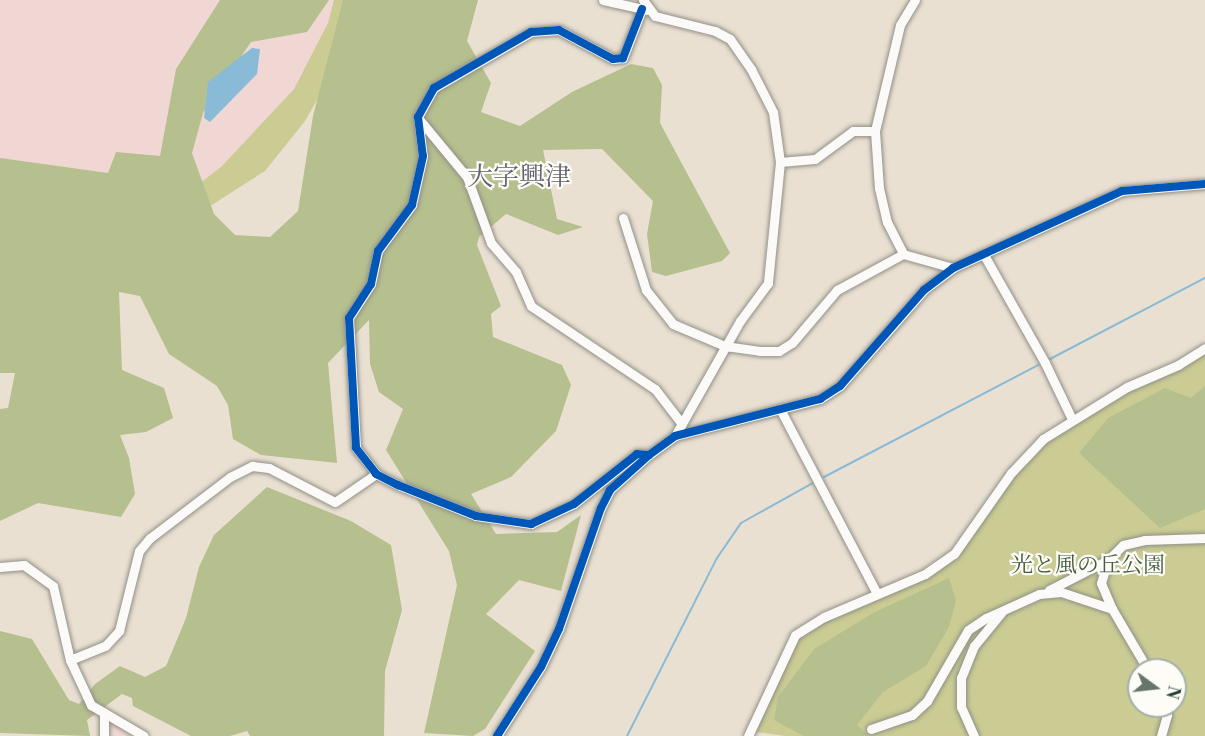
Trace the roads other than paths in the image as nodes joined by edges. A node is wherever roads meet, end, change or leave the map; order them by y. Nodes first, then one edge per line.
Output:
1 (603, 0) edge
2 (915, 0) edge
3 (644, 7) edge
4 (418, 117) junction
5 (875, 131) junction
6 (780, 162) junction
7 (1205, 184) edge
8 (623, 218) dead end
9 (903, 254) junction
10 (984, 255) junction
11 (953, 268) junction
12 (725, 346) junction
13 (1205, 348) edge
14 (780, 409) junction
15 (1072, 419) junction
16 (682, 424) junction
17 (675, 436) junction
18 (649, 455) junction
19 (376, 474) junction
20 (1205, 538) edge
21 (1108, 560) junction
22 (0, 567) edge
23 (877, 594) junction
24 (1039, 594) junction
25 (1112, 609) junction
26 (1003, 611) junction
27 (1141, 658) edge
28 (70, 660) junction
29 (104, 714) junction
30 (1166, 718) edge
31 (871, 729) dead end
32 (104, 736) edge
33 (144, 736) edge
34 (497, 736) edge
35 (748, 736) edge
36 (974, 736) edge
37 (1161, 736) edge

1 - 3 street
2 - 5 street
3 - 4 street
3 - 6 street
4 - 16 street
4 - 19 street
5 - 6 street
5 - 9 street
6 - 12 street
7 - 10 street
8 - 12 street
9 - 11 street
9 - 12 street
10 - 11 street
10 - 15 street
11 - 14 street
12 - 16 street
13 - 15 street
14 - 17 street
14 - 23 street
15 - 23 street
16 - 17 street
17 - 18 street
18 - 19 street
18 - 34 street
19 - 28 street
20 - 21 street
21 - 24 street
21 - 25 street
22 - 28 street
23 - 35 street
24 - 25 street
24 - 26 street
25 - 27 street
26 - 31 street
26 - 36 street
28 - 29 street
29 - 32 street
29 - 33 street
30 - 37 street

